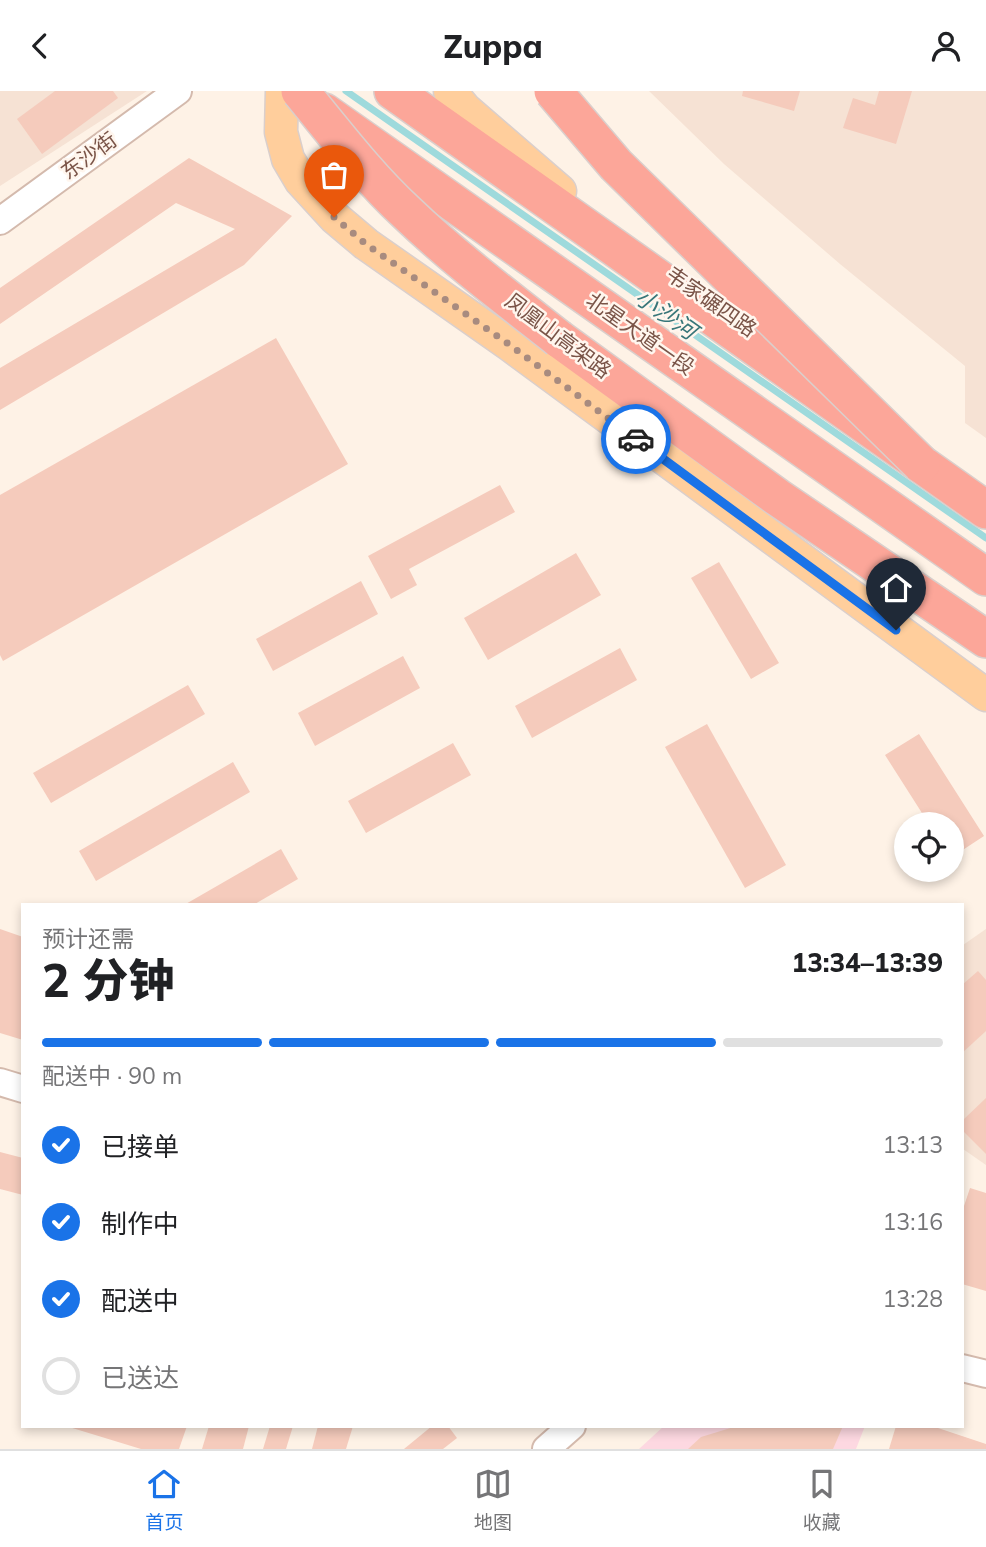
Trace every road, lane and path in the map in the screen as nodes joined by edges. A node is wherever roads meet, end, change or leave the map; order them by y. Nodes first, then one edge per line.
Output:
1 (178, 91) edge
2 (282, 91) edge
3 (294, 91) edge
4 (300, 91) edge
5 (393, 91) edge
6 (450, 91) edge
7 (553, 91) edge
8 (0, 221) edge
9 (921, 464) junction
10 (986, 494) edge
11 (986, 510) edge
12 (986, 577) edge
13 (986, 639) edge
14 (986, 695) edge
15 (0, 1082) edge
16 (21, 1088) edge
17 (964, 1368) edge
18 (986, 1374) edge
19 (570, 1428) edge
20 (546, 1449) edge

1 - 8 street, 东沙街
2 - 14 main road
3 - 12 highway, 北星大道一段, bridge
4 - 13 highway, 凤凰山高架路, bridge
5 - 9 highway, bridge
6 - 10 main road, 韦家碾四路
7 - 9 highway, bridge
9 - 11 highway
15 - 16 street
17 - 18 street
19 - 20 street

